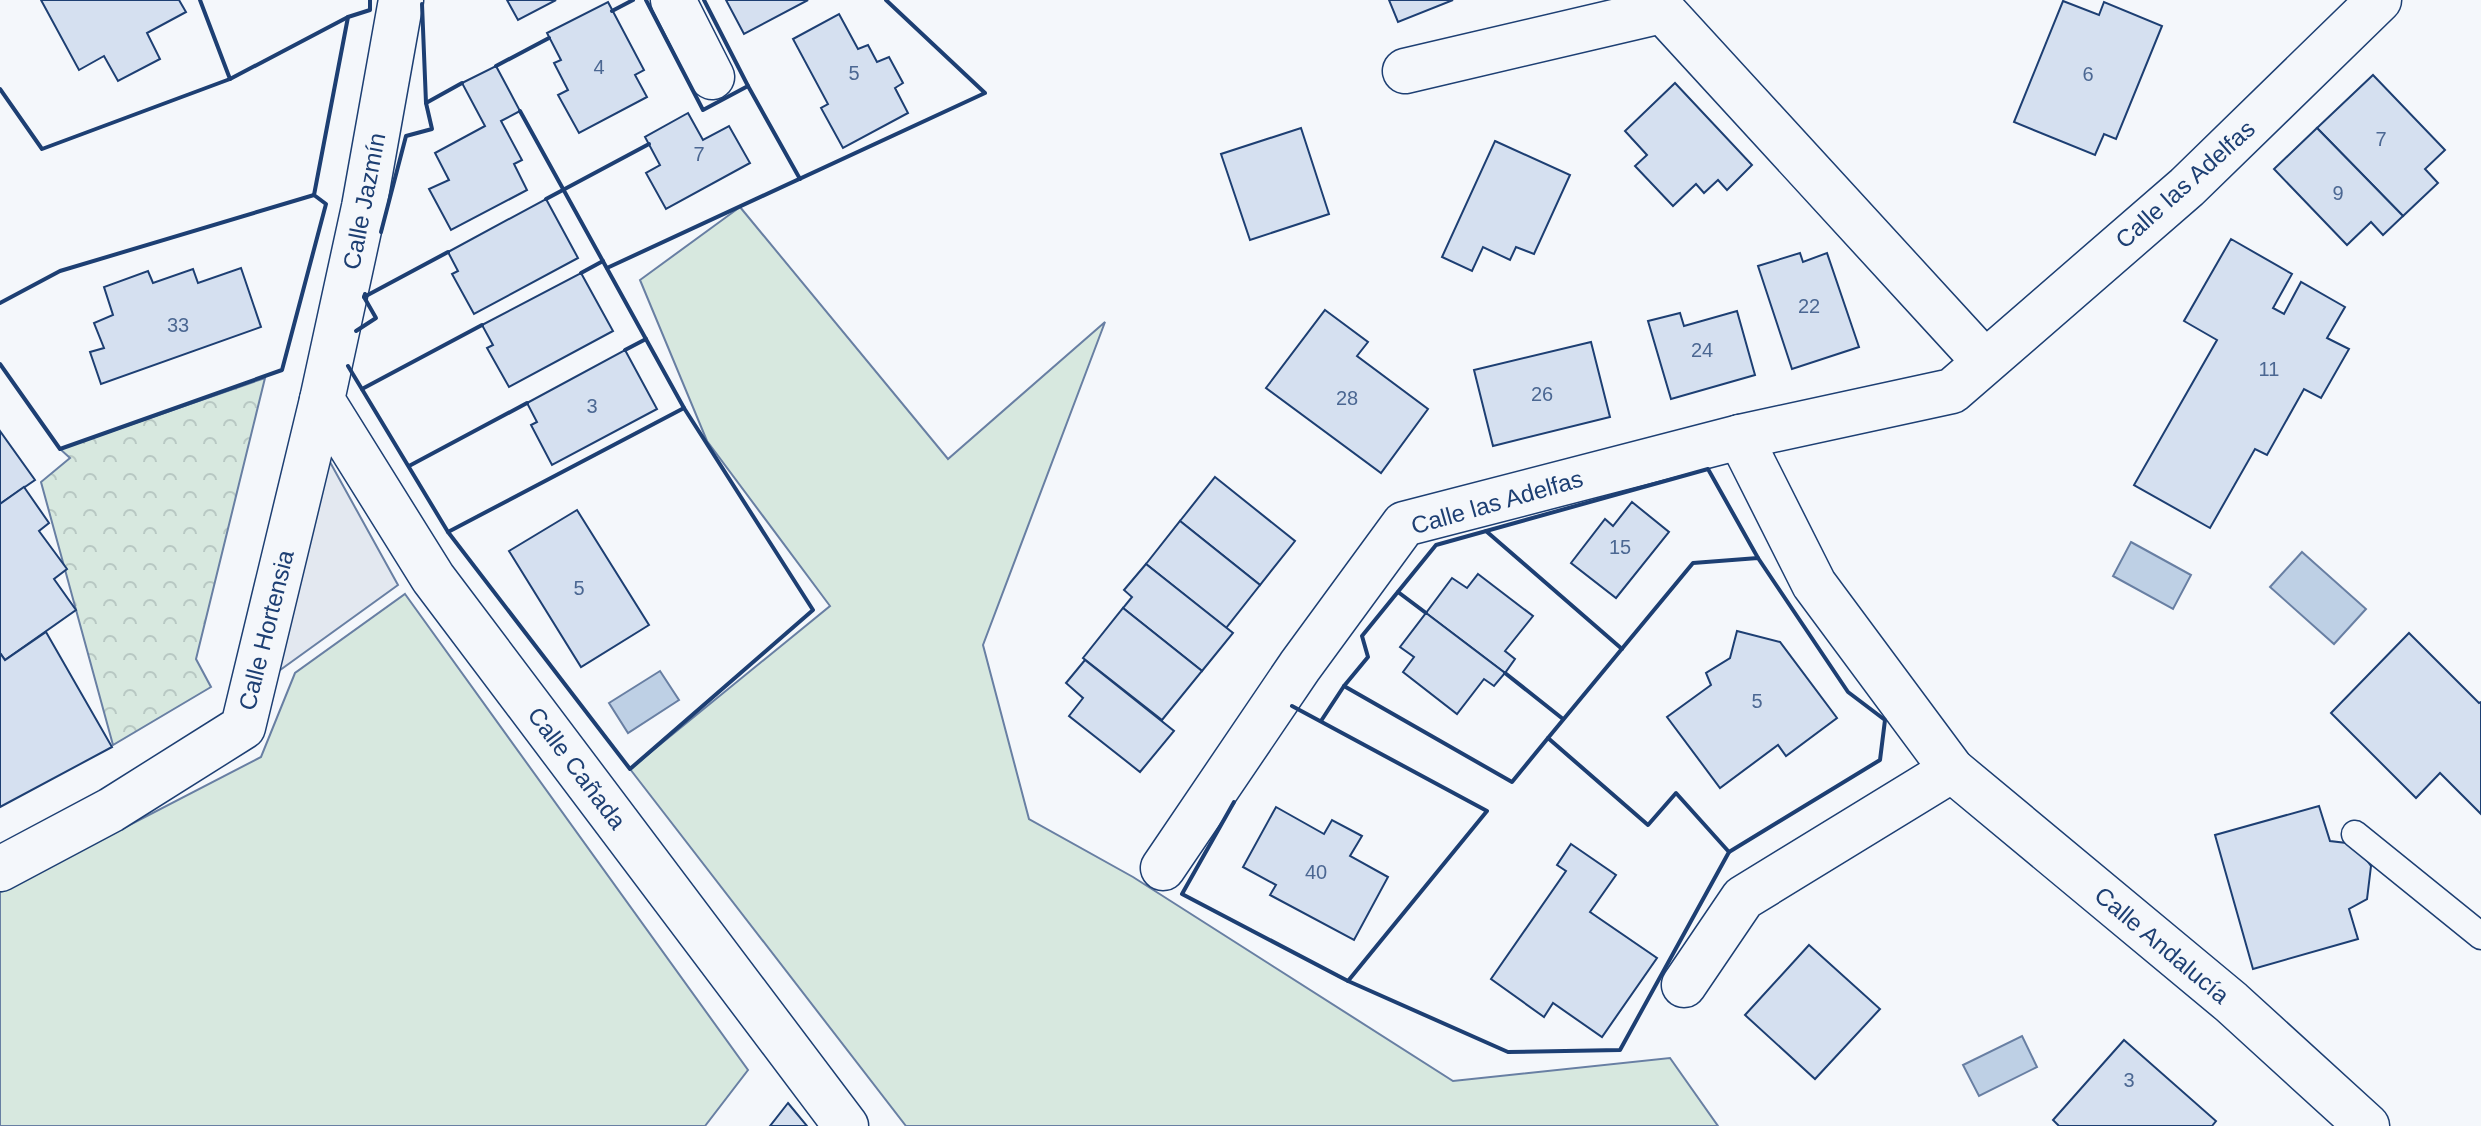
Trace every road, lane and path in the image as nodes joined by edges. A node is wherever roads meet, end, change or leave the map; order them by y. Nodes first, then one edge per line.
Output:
1 (401, 0) edge
2 (673, 0) edge
3 (2379, 0) edge
4 (1657, 5) edge
5 (1405, 71) dead end
6 (712, 77) dead end
7 (1984, 361) junction
8 (322, 400) junction
9 (1740, 437) junction
10 (1952, 770) junction
11 (2355, 834) dead end
12 (1163, 868) dead end
13 (0, 869) edge
14 (2481, 936) edge
15 (1684, 985) dead end
16 (846, 1126) edge
17 (2367, 1126) edge

1 - 8 street, Calle Jazmín
2 - 6 street
3 - 7 street, Calle las Adelfas
4 - 5 street
4 - 7 street
7 - 9 street, Calle las Adelfas
8 - 13 street, Calle Hortensia
8 - 16 street, Calle Cañada
9 - 10 street, Calle Andalucía
9 - 12 street, Calle las Adelfas
10 - 15 street
10 - 17 street, Calle Andalucía
11 - 14 lane

